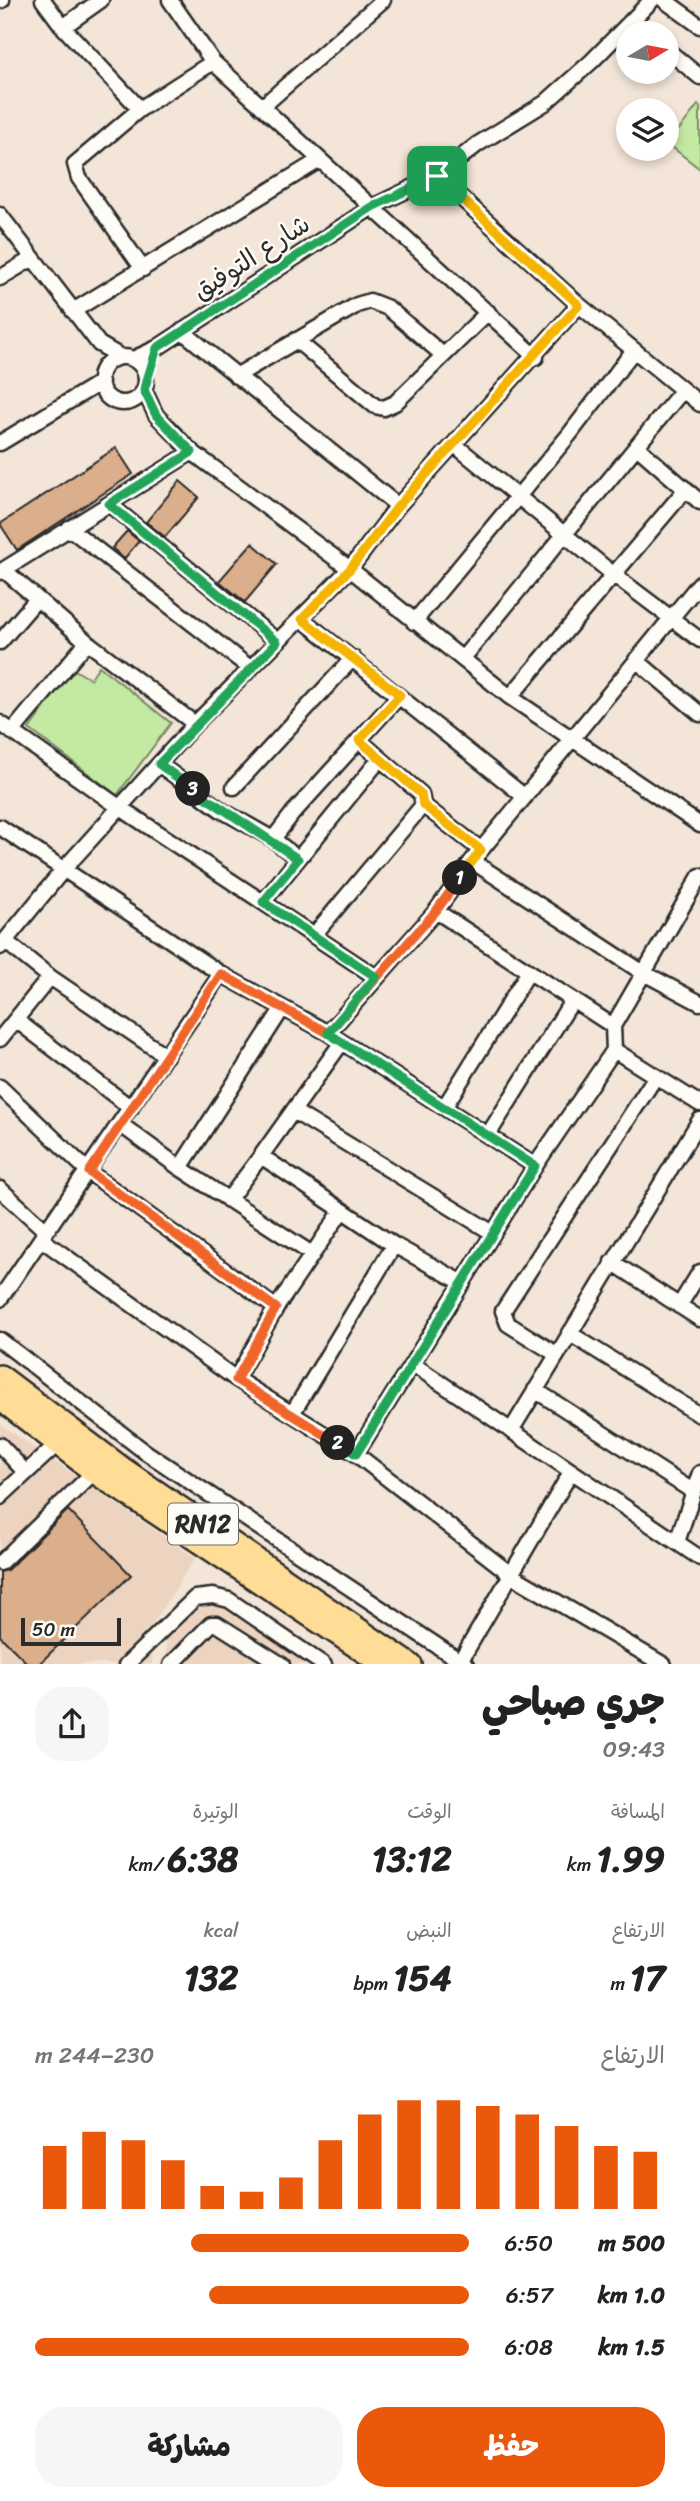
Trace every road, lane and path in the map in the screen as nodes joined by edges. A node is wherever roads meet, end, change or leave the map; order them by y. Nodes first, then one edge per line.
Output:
1 (43, 0) edge
2 (102, 0) edge
3 (170, 0) edge
4 (383, 0) edge
5 (664, 0) edge
6 (643, 3) edge
7 (632, 21) edge
8 (700, 26) edge
9 (63, 27) junction
10 (616, 36) edge
11 (679, 60) edge
12 (213, 62) junction
13 (700, 77) edge
14 (262, 107) junction
15 (140, 109) junction
16 (318, 161) junction
17 (437, 176) junction
18 (372, 207) junction
19 (0, 215) edge
20 (33, 258) junction
21 (143, 268) junction
22 (0, 278) edge
23 (579, 305) junction
24 (73, 312) junction
25 (488, 312) junction
26 (182, 331) junction
27 (296, 340) junction
28 (99, 345) junction
29 (157, 348) junction
30 (634, 350) junction
31 (443, 355) junction
32 (536, 357) junction
33 (127, 358) junction
34 (102, 376) junction
35 (236, 376) junction
36 (145, 384) junction
37 (694, 396) edge
38 (73, 397) junction
39 (120, 402) junction
40 (156, 415) junction
41 (0, 443) edge
42 (455, 444) junction
43 (637, 447) junction
44 (192, 452) junction
45 (686, 489) junction
46 (519, 496) junction
47 (700, 502) edge
48 (109, 504) junction
49 (398, 506) junction
50 (69, 528) junction
51 (566, 533) junction
52 (350, 569) junction
53 (2, 571) edge
54 (614, 575) junction
55 (700, 583) edge
56 (37, 599) junction
57 (670, 618) junction
58 (302, 619) junction
59 (414, 622) junction
60 (700, 640) edge
61 (0, 642) edge
62 (87, 642) junction
63 (277, 642) junction
64 (463, 657) junction
65 (353, 658) junction
66 (636, 660) junction
67 (250, 668) junction
68 (400, 695) junction
69 (510, 697) junction
70 (700, 714) edge
71 (0, 723) edge
72 (195, 724) junction
73 (12, 732) junction
74 (359, 740) junction
75 (573, 740) junction
76 (380, 760) junction
77 (159, 764) junction
78 (234, 787) dead end
79 (525, 797) junction
80 (423, 805) junction
81 (119, 807) junction
82 (700, 825) edge
83 (0, 827) edge
84 (273, 839) junction
85 (477, 855) junction
86 (298, 859) junction
87 (63, 870) junction
88 (700, 876) edge
89 (694, 898) edge
90 (263, 902) junction
91 (436, 911) junction
92 (314, 935) junction
93 (3, 944) edge
94 (642, 972) junction
95 (528, 973) junction
96 (221, 974) junction
97 (50, 977) junction
98 (376, 977) junction
99 (572, 1001) junction
100 (700, 1002) edge
101 (282, 1009) junction
102 (16, 1020) junction
103 (612, 1027) junction
104 (328, 1033) junction
105 (0, 1039) edge
106 (342, 1042) junction
107 (614, 1050) junction
108 (166, 1056) junction
109 (656, 1076) junction
110 (0, 1087) edge
111 (700, 1104) edge
112 (445, 1106) junction
113 (131, 1108) junction
114 (293, 1111) junction
115 (700, 1120) edge
116 (120, 1124) junction
117 (488, 1135) junction
118 (261, 1156) junction
119 (535, 1166) junction
120 (180, 1167) junction
121 (89, 1172) junction
122 (0, 1189) edge
123 (228, 1200) junction
124 (341, 1212) junction
125 (493, 1233) junction
126 (43, 1235) junction
127 (394, 1245) junction
128 (312, 1254) junction
129 (612, 1262) junction
130 (700, 1272) edge
131 (463, 1283) junction
132 (0, 1299) edge
133 (679, 1306) junction
134 (276, 1308) junction
135 (700, 1319) edge
136 (569, 1333) junction
137 (0, 1340) edge
138 (556, 1354) junction
139 (414, 1365) junction
140 (0, 1376) edge
141 (236, 1380) junction
142 (535, 1390) junction
143 (0, 1399) edge
144 (292, 1414) junction
145 (700, 1415) edge
146 (512, 1429) junction
147 (0, 1445) edge
148 (56, 1445) junction
149 (356, 1454) junction
150 (94, 1472) junction
151 (571, 1472) junction
152 (26, 1473) junction
153 (700, 1473) edge
154 (694, 1492) junction
155 (0, 1497) edge
156 (677, 1542) junction
157 (700, 1558) edge
158 (0, 1563) edge
159 (513, 1576) junction
160 (462, 1663) edge
161 (126, 1664) edge
162 (171, 1664) edge
163 (282, 1664) edge
164 (324, 1664) edge
165 (384, 1664) edge
166 (411, 1664) edge
167 (664, 1664) edge

1 - 9 street
2 - 9 street
3 - 12 street
4 - 14 street
5 - 8 street
6 - 7 street, شارع التوفيق
9 - 15 street
10 - 17 street, شارع التوفيق
11 - 13 street
12 - 14 street
12 - 15 street
14 - 16 street
15 - 21 street
16 - 18 street
16 - 21 street
17 - 18 street, شارع التوفيق
17 - 23 street
18 - 25 street
18 - 26 street, شارع التوفيق
19 - 20 street
20 - 22 street
20 - 24 street
21 - 24 street
23 - 30 street
23 - 32 street
24 - 28 street
25 - 31 street
25 - 32 street
26 - 29 street, شارع التوفيق
26 - 35 street
27 - 31 street
27 - 31 street
27 - 35 street
28 - 33 street
28 - 34 street
29 - 33 street, شارع التوفيق
29 - 36 street
30 - 37 street
30 - 46 street
32 - 42 street
33 - 34 street
33 - 36 street
34 - 38 street
34 - 39 street
35 - 49 street
36 - 39 street
36 - 40 street
37 - 43 street
38 - 39 street
38 - 41 street
39 - 40 street
40 - 44 street
42 - 46 street
42 - 49 street
43 - 45 street
43 - 51 street
44 - 48 street
44 - 52 street
45 - 47 street
45 - 54 street
46 - 51 street
46 - 59 street
48 - 50 street
48 - 63 street
49 - 52 street
50 - 53 street
50 - 67 street
51 - 54 street
51 - 64 street
52 - 58 street
52 - 59 street
53 - 56 street
54 - 57 street
54 - 69 street
55 - 57 street
56 - 61 street
56 - 62 street
57 - 60 street
57 - 66 street
58 - 63 street
58 - 65 street
59 - 64 street
62 - 72 street
62 - 73 street
63 - 67 street
64 - 69 street
65 - 68 street
65 - 78 street
66 - 70 street
66 - 75 street
67 - 72 street
68 - 74 street
68 - 79 street
69 - 75 street
71 - 73 street
72 - 77 street
73 - 81 street
74 - 76 street
74 - 84 street
75 - 79 street
75 - 82 street
76 - 80 street
76 - 86 street
77 - 81 street
77 - 84 street
79 - 85 street
80 - 85 street
80 - 92 street
81 - 87 street
81 - 90 street
83 - 87 street
84 - 86 street
85 - 91 street
85 - 94 street
86 - 90 street
87 - 93 street
87 - 96 street
88 - 89 street
89 - 94 street
90 - 92 street
91 - 95 street
91 - 98 street
92 - 98 street
93 - 97 street
94 - 100 street
94 - 103 street
95 - 99 street
95 - 112 street
96 - 101 street
96 - 108 street
97 - 102 street
97 - 108 street
98 - 104 street
99 - 103 street
99 - 117 street
101 - 104 street
101 - 120 street
102 - 105 street
102 - 113 street
103 - 107 street
104 - 106 street
106 - 112 street
106 - 114 street
107 - 109 street
107 - 119 street
108 - 113 street
109 - 111 street
109 - 138 street
110 - 121 street
112 - 117 street
113 - 116 street
114 - 118 street
114 - 125 street
115 - 129 street
116 - 120 street
116 - 121 street
117 - 119 street
118 - 123 street
118 - 124 street
119 - 125 street
120 - 123 street
121 - 126 street
121 - 134 street
122 - 126 street
123 - 128 street
124 - 127 street
124 - 128 street
125 - 131 street
126 - 132 street
126 - 141 street
127 - 131 street
127 - 144 street
128 - 134 street
129 - 133 street
129 - 136 street
130 - 133 street
131 - 139 street
133 - 135 street
134 - 141 street
136 - 138 street
136 - 145 street
137 - 160 street
138 - 142 street
139 - 146 street
139 - 149 street
140 - 166 highway, RN12
141 - 144 street
142 - 146 street
142 - 154 street
143 - 148 highway, RN12
144 - 149 street
146 - 151 street
147 - 152 street
148 - 150 highway, RN12
148 - 152 street
149 - 159 street
150 - 158 street
150 - 165 highway, RN12
151 - 156 street
151 - 159 street
152 - 155 street
153 - 154 street
154 - 156 street
156 - 157 street
159 - 160 street
159 - 167 street
161 - 164 street
162 - 163 street

